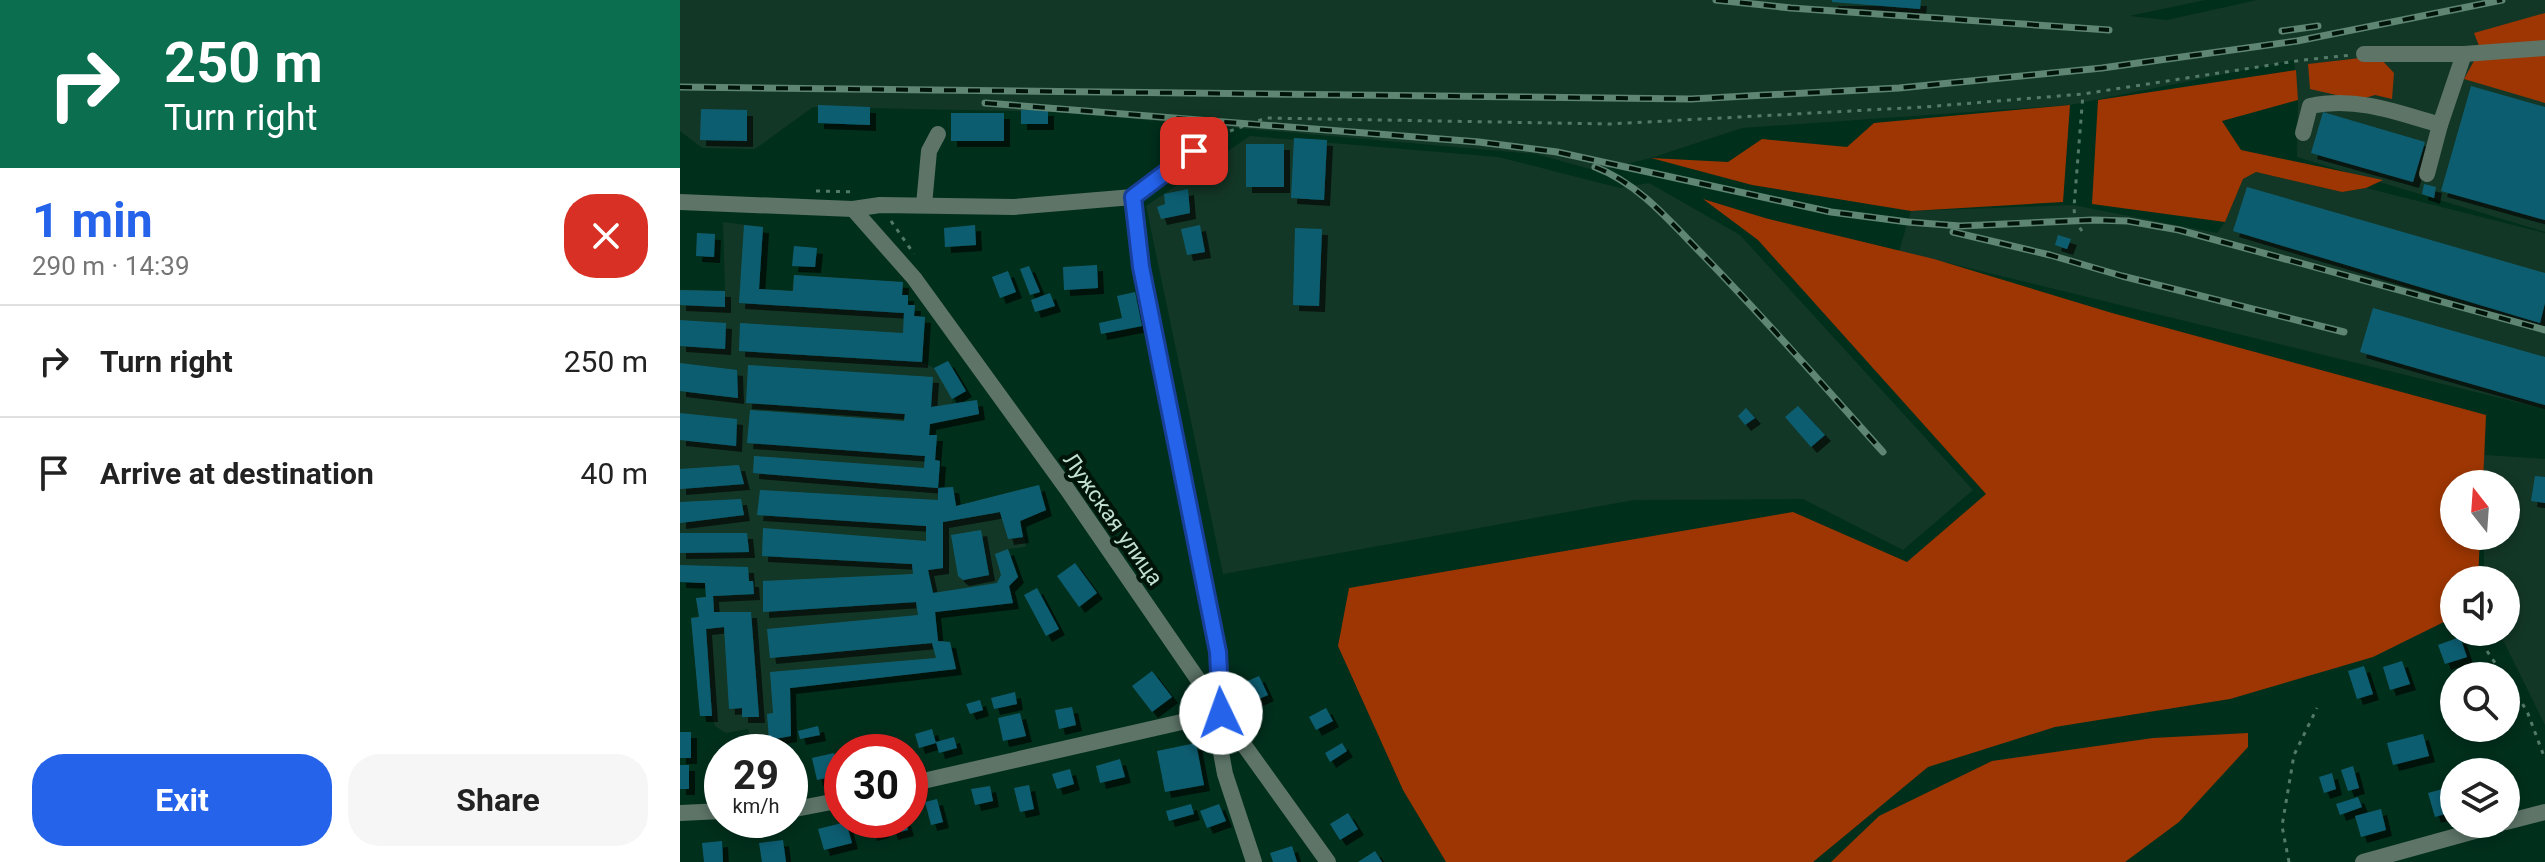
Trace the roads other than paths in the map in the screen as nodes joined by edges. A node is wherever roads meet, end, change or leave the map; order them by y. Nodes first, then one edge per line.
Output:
1 (2545, 48) edge
2 (2364, 54) road end
3 (2464, 54) junction
4 (2440, 125) junction
5 (2303, 133) dead end
6 (938, 134) dead end
7 (1215, 136) road end
8 (2427, 174) dead end
9 (1133, 197) junction
10 (680, 202) edge
11 (924, 205) junction
12 (853, 209) junction
13 (1221, 713) junction
14 (928, 780) edge
15 (704, 812) edge
16 (2545, 812) edge
17 (680, 813) edge
18 (2520, 818) edge
19 (2450, 838) edge
20 (1254, 862) edge
21 (1328, 862) edge
22 (2363, 862) edge

1 - 3 street
2 - 3 street
3 - 4 street
4 - 5 street
4 - 8 street
6 - 11 street
7 - 9 street
9 - 11 street
9 - 13 street
10 - 12 street
11 - 12 street
12 - 13 street, Лужская улица
13 - 14 street
13 - 20 street
13 - 21 street, Лужская улица
15 - 17 street
16 - 18 street
19 - 22 street

